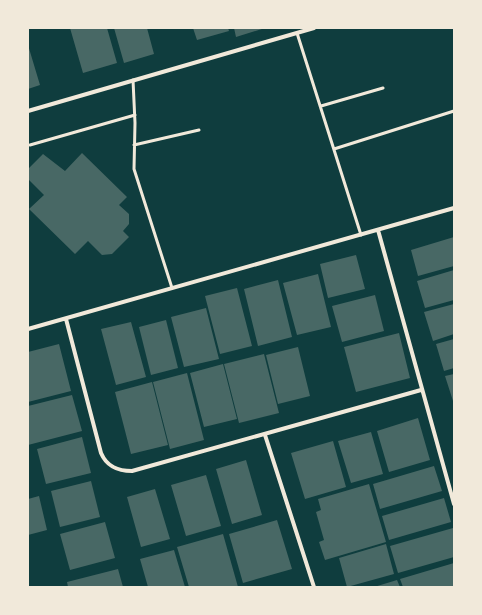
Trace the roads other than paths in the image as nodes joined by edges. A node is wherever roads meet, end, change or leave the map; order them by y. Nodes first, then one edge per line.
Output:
1 (314, 28) edge
2 (297, 30) edge
3 (133, 80) junction
4 (382, 88) dead end
5 (321, 106) junction
6 (28, 111) edge
7 (454, 111) edge
8 (135, 115) junction
9 (199, 130) dead end
10 (30, 145) dead end
11 (134, 145) junction
12 (334, 149) junction
13 (454, 208) edge
14 (378, 230) junction
15 (361, 234) junction
16 (172, 288) junction
17 (66, 319) junction
18 (28, 330) edge
19 (421, 390) junction
20 (265, 435) junction
21 (454, 504) edge
22 (314, 587) edge

1 - 2 street
2 - 3 street
2 - 5 lane
3 - 6 street
3 - 8 lane
4 - 5 lane
5 - 12 lane
7 - 12 lane
8 - 10 lane
8 - 11 lane
9 - 11 lane
11 - 16 lane
12 - 15 lane
13 - 14 street
14 - 15 street
14 - 19 street
15 - 16 street
16 - 17 street
17 - 18 street
17 - 20 street
19 - 20 street
19 - 21 street
20 - 22 street

